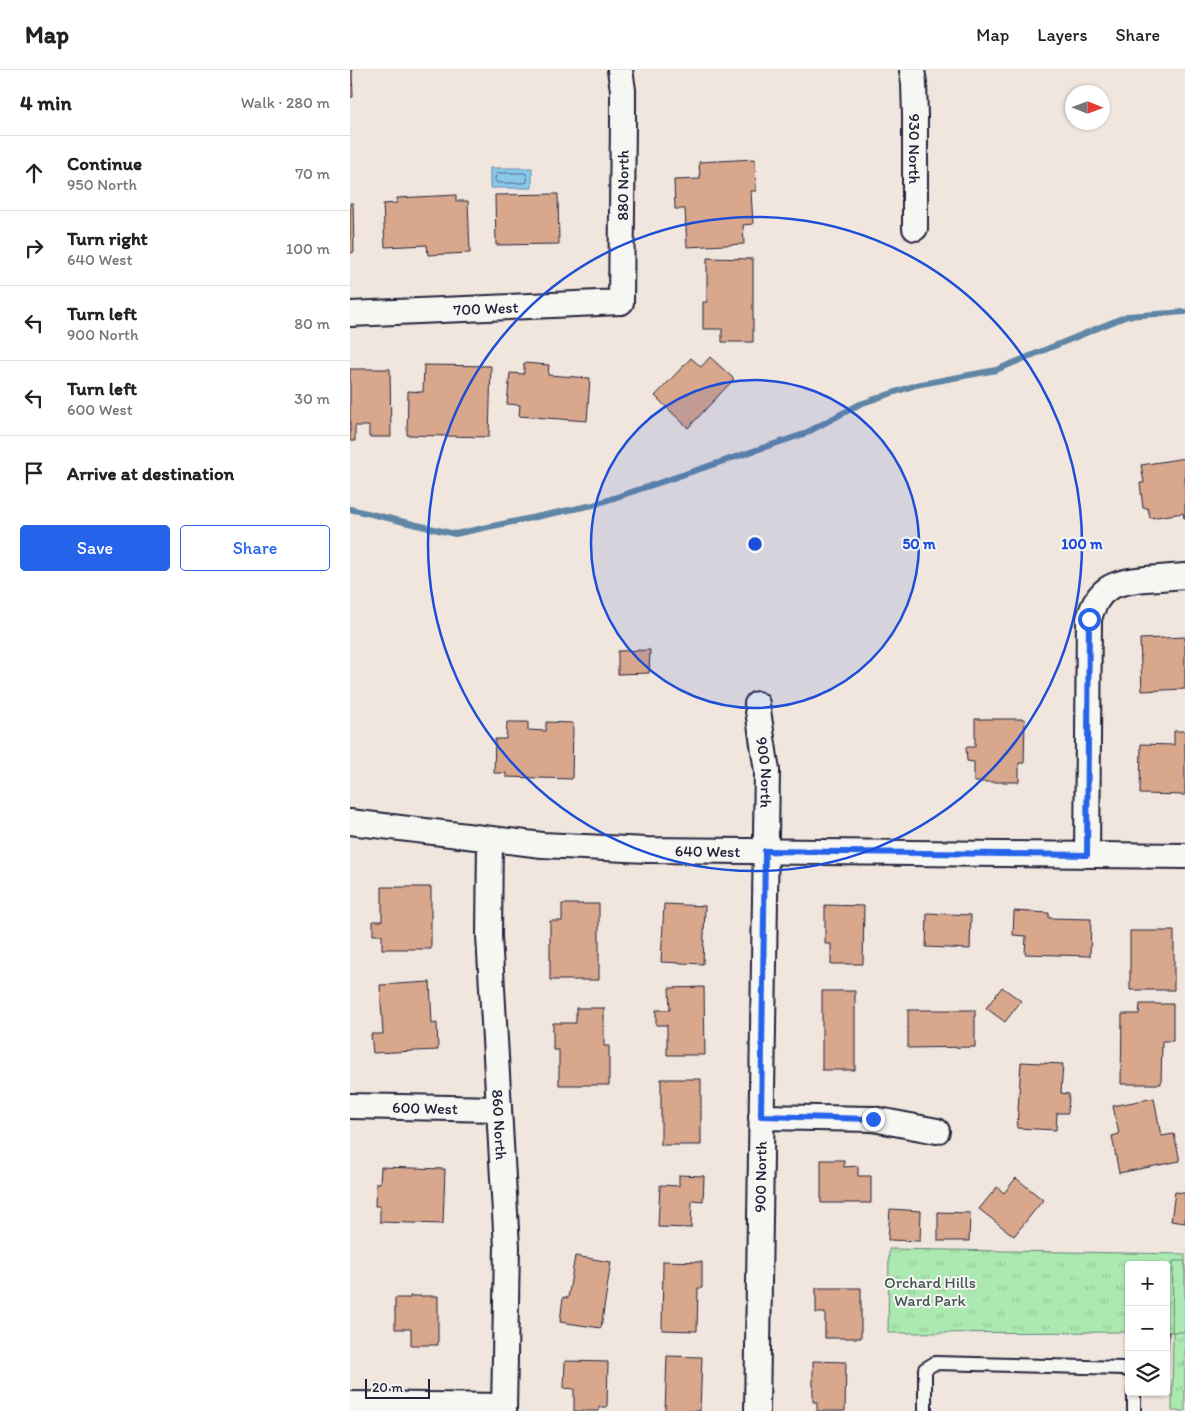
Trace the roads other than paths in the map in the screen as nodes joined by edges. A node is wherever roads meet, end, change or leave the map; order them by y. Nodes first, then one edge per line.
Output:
1 (620, 70) edge
2 (912, 70) edge
3 (915, 228) dead end
4 (622, 302) joint
5 (350, 314) edge
6 (1185, 576) edge
7 (757, 704) dead end
8 (350, 822) edge
9 (490, 839) junction
10 (765, 851) junction
11 (1087, 855) junction
12 (1185, 856) edge
13 (350, 1106) edge
14 (499, 1109) junction
15 (761, 1116) junction
16 (936, 1131) dead end
17 (1125, 1369) edge
18 (1134, 1396) edge
19 (350, 1404) edge
20 (504, 1408) edge
21 (757, 1411) edge
22 (925, 1411) edge
23 (1134, 1411) edge

1 - 4 street, 880 North
2 - 3 street, 930 North
4 - 5 street, 700 West
6 - 11 street
7 - 10 street, 900 North
8 - 9 street, 640 West
9 - 10 street, 640 West
9 - 14 street, 860 North
10 - 11 street, 640 West
10 - 15 street, 900 North
11 - 12 street, 640 West
13 - 14 street, 600 West
14 - 20 street, 860 North
15 - 16 street
15 - 21 street, 900 North
17 - 22 lane
18 - 23 lane
19 - 20 street

